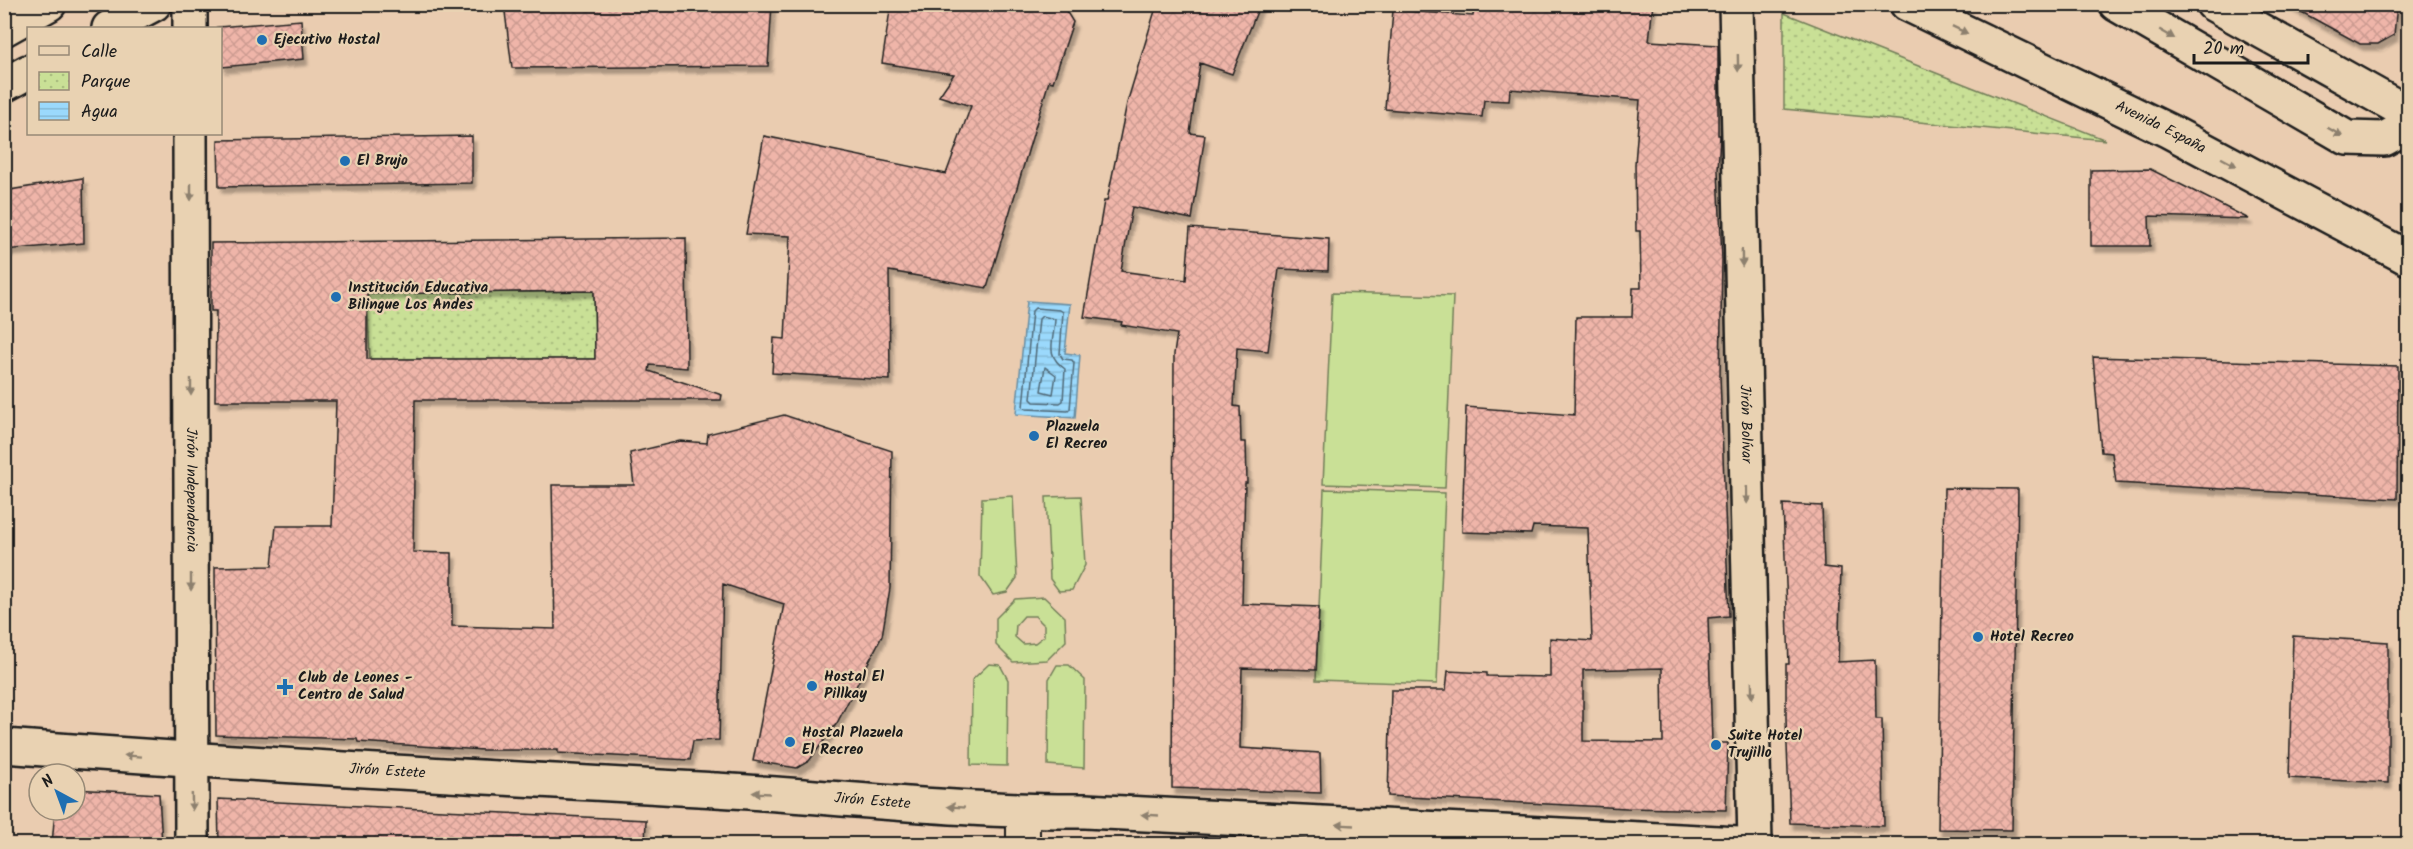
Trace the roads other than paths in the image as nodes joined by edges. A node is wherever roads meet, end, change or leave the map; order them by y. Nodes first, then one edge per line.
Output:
1 (49, 4) edge
2 (153, 4) edge
3 (190, 4) edge
4 (1736, 4) edge
5 (1907, 4) edge
6 (2116, 4) edge
7 (2213, 4) edge
8 (111, 27) edge
9 (190, 27) edge
10 (4, 29) edge
11 (27, 73) edge
12 (4, 85) edge
13 (2409, 113) edge
14 (2409, 126) edge
15 (190, 135) edge
16 (2409, 258) edge
17 (4, 746) edge
18 (192, 760) junction
19 (1023, 812) junction
20 (192, 844) edge
21 (1023, 844) edge
22 (1739, 844) edge
23 (1755, 844) edge

1 - 10 street
2 - 8 street
3 - 9 street
4 -> 23 street, Jirón Bolívar
5 -> 16 street, Avenida España
6 -> 14 street
7 - 13 street
11 - 12 street
15 -> 18 street, Jirón Independencia
18 -> 17 street, Jirón Estete
19 -> 18 street, Jirón Estete
18 -> 20 street, Jirón Independencia
19 - 21 street
22 -> 19 street, Jirón Estete

